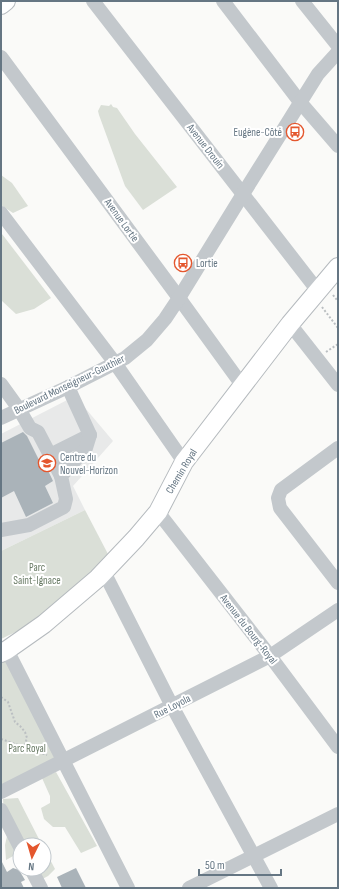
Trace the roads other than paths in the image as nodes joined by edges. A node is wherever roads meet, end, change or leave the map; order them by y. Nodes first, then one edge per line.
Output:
1 (6, 1) edge
2 (93, 1) edge
3 (223, 1) edge
4 (302, 1) edge
5 (1, 5) edge
6 (338, 46) edge
7 (338, 52) edge
8 (1, 57) edge
9 (300, 102) junction
10 (338, 146) edge
11 (243, 194) junction
12 (1, 213) edge
13 (338, 267) edge
14 (316, 293) junction
15 (179, 298) junction
16 (290, 324) junction
17 (115, 363) junction
18 (1, 384) edge
19 (242, 385) junction
20 (338, 385) edge
21 (68, 387) junction
22 (19, 409) junction
23 (1, 418) edge
24 (90, 435) junction
25 (338, 448) edge
26 (50, 455) junction
27 (184, 462) junction
28 (61, 476) junction
29 (158, 512) junction
30 (1, 530) edge
31 (104, 572) junction
32 (338, 583) edge
33 (338, 610) edge
34 (4, 651) edge
35 (270, 656) junction
36 (172, 706) junction
37 (338, 747) edge
38 (63, 761) junction
39 (1, 792) edge
40 (1, 810) edge
41 (338, 814) edge
42 (15, 837) edge
43 (254, 856) junction
44 (35, 877) edge
45 (41, 888) edge
46 (128, 888) edge
47 (189, 888) edge
48 (271, 888) edge

1 - 5 main road
2 - 11 street, Avenue Drouin
3 - 9 street
4 - 6 street
7 - 9 street, Boulevard Monseigneur-Gauthier
8 - 15 street, Avenue Lortie
9 - 10 street
9 - 11 street, Boulevard Monseigneur-Gauthier
11 - 14 street, Avenue Drouin
11 - 15 street, Boulevard Monseigneur-Gauthier
12 - 17 street
13 - 14 main road, Chemin Royal
14 - 16 main road, Chemin Royal
15 - 17 street, Boulevard Monseigneur-Gauthier
15 - 19 street, Avenue Lortie
16 - 19 main road, Chemin Royal
16 - 20 street
17 - 21 street, Boulevard Monseigneur-Gauthier
17 - 27 street
18 - 22 street
19 - 27 main road, Chemin Royal
21 - 22 street, Boulevard Monseigneur-Gauthier
21 - 24 street
22 - 23 street, Boulevard Monseigneur-Gauthier
22 - 26 street
24 - 26 street
24 - 28 street
25 - 32 street
26 - 28 street
27 - 29 main road, Chemin Royal
28 - 30 street
29 - 31 main road, Chemin Royal
29 - 35 street, Avenue du Bourg-Royal
31 - 34 main road, Chemin Royal
31 - 36 street
33 - 35 street, Rue Loyola
34 - 38 street
35 - 36 street, Rue Loyola
35 - 37 street, Avenue du Bourg-Royal
36 - 38 street, Rue Loyola
36 - 43 street
38 - 39 street, Rue Loyola
38 - 46 street
40 - 42 street
41 - 43 street
43 - 47 street
43 - 48 street
44 - 45 street

